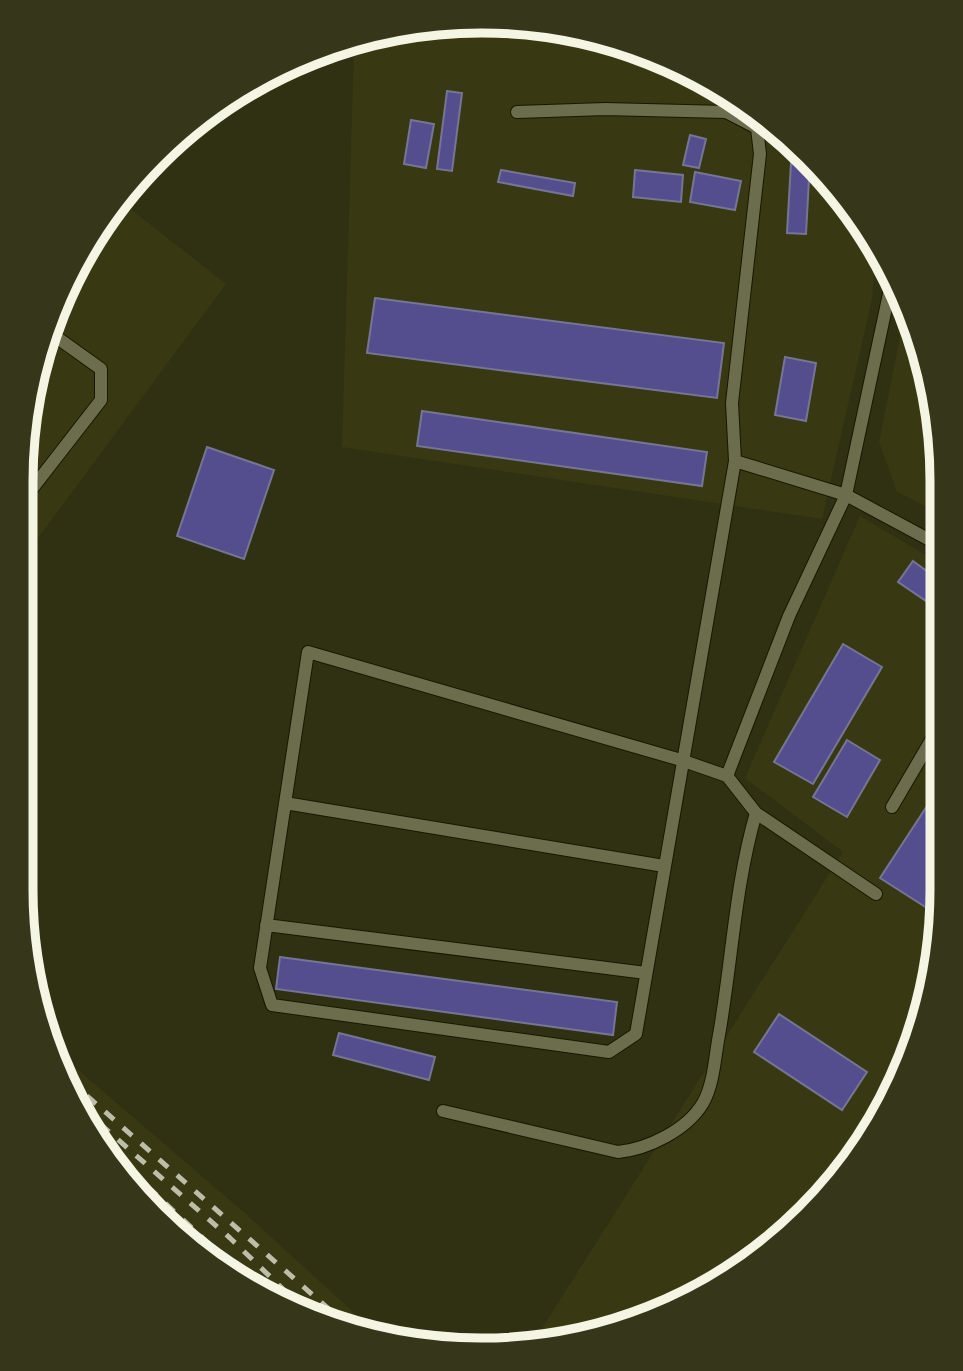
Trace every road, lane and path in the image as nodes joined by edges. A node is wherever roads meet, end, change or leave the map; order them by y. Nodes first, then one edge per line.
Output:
1 (517, 112) dead end
2 (756, 127) edge
3 (757, 128) edge
4 (889, 294) edge
5 (57, 338) edge
6 (735, 461) junction
7 (33, 488) edge
8 (846, 495) junction
9 (930, 540) edge
10 (930, 742) edge
11 (681, 760) junction
12 (727, 776) junction
13 (285, 803) junction
14 (892, 807) dead end
15 (755, 813) junction
16 (664, 866) junction
17 (876, 894) dead end
18 (266, 925) junction
19 (646, 973) junction
20 (443, 1111) dead end

1 - 2 lane
3 - 6 lane
4 - 8 lane
5 - 7 lane
6 - 8 lane
6 - 11 lane
8 - 9 lane
8 - 12 lane
10 - 14 lane
11 - 12 lane
11 - 13 lane
11 - 16 lane
12 - 15 lane
13 - 16 lane
13 - 18 lane
15 - 17 lane
15 - 20 lane
16 - 19 lane
18 - 19 lane
18 - 19 lane

